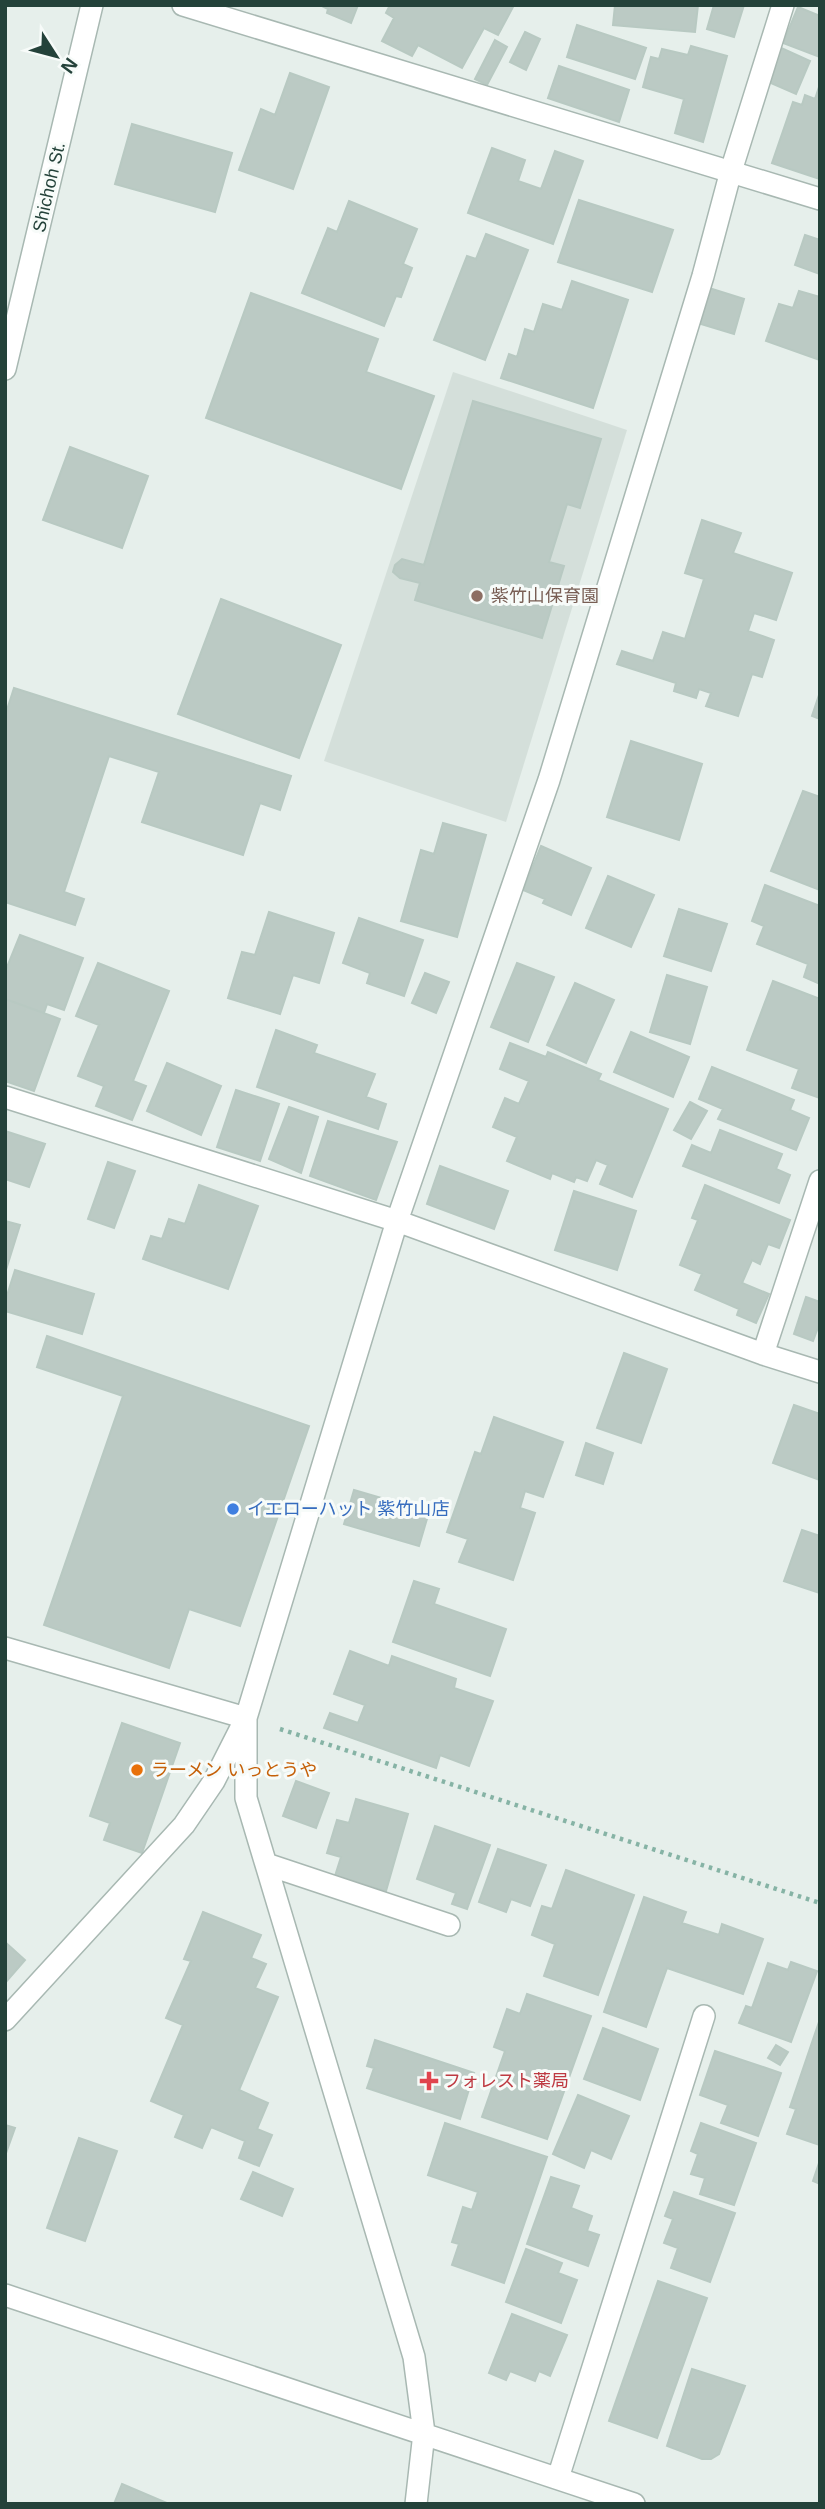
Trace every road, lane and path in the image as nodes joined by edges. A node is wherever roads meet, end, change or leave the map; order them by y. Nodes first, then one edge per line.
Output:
1 (92, 5) edge
2 (183, 5) edge
3 (783, 5) edge
4 (731, 172) junction
5 (820, 199) edge
6 (5, 369) edge
7 (5, 1097) edge
8 (820, 1181) edge
9 (397, 1221) junction
10 (762, 1354) junction
11 (820, 1372) edge
12 (5, 1647) edge
13 (246, 1718) junction
14 (265, 1864) junction
15 (820, 1903) edge
16 (449, 1926) dead end
17 (704, 2016) dead end
18 (5, 2020) edge
19 (5, 2295) edge
20 (424, 2433) junction
21 (558, 2478) junction
22 (416, 2504) edge
23 (634, 2504) edge

1 - 6 street, Shichoh St.
2 - 4 street
3 - 4 street
4 - 5 street
4 - 9 street
7 - 9 street
8 - 10 street
9 - 10 street
9 - 13 street
10 - 11 street
12 - 13 street
13 - 14 street
13 - 15 path
13 - 18 street
14 - 16 street
14 - 20 street
17 - 21 street
19 - 20 street
20 - 21 street
20 - 22 street
21 - 23 street

